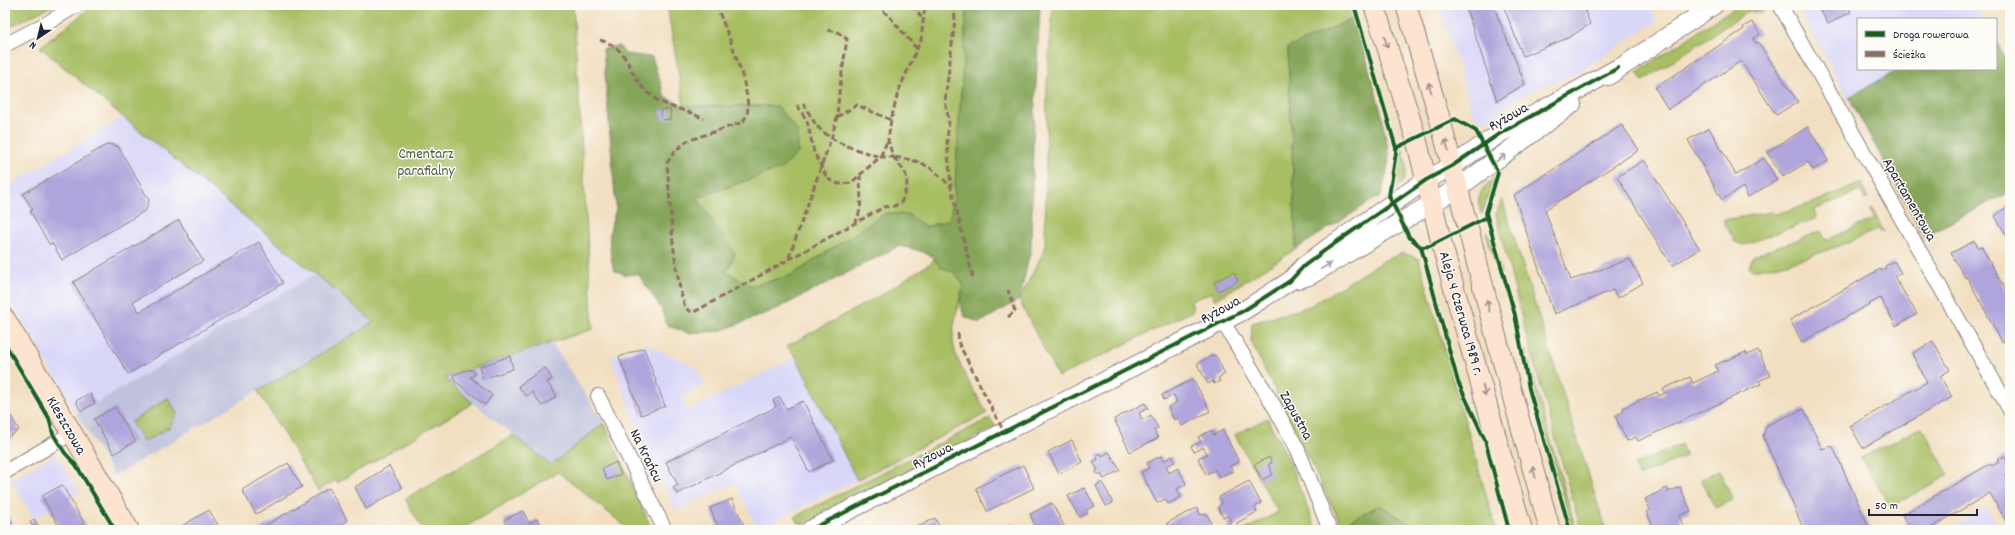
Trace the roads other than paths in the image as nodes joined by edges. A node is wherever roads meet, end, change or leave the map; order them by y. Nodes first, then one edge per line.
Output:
1 (77, 5) edge
2 (1374, 5) edge
3 (1406, 5) edge
4 (1714, 5) edge
5 (1780, 5) edge
6 (5, 45) edge
7 (1618, 68) junction
8 (1452, 166) junction
9 (1426, 180) junction
10 (1458, 188) junction
11 (1432, 204) junction
12 (1290, 281) junction
13 (5, 319) edge
14 (1223, 322) junction
15 (598, 396) dead end
16 (2010, 410) edge
17 (72, 432) junction
18 (5, 472) edge
19 (129, 530) edge
20 (665, 530) edge
21 (810, 530) edge
22 (1330, 530) edge
23 (1522, 530) edge
24 (1550, 530) edge

1 - 6 street
2 -> 9 main road, Aleja 4 Czerwca 1989 r.
8 -> 3 main road, Aleja 4 Czerwca 1989 r.
4 - 7 street, Ryżowa
5 - 16 street, Apartamentowa
7 - 8 street, Ryżowa
10 -> 7 street, Ryżowa
8 - 9 street, Ryżowa
8 - 10 main road, Aleja 4 Czerwca 1989 r.
9 - 11 main road, Aleja 4 Czerwca 1989 r.
9 - 12 street, Ryżowa
10 - 11 street, Ryżowa
24 -> 10 main road, Aleja 4 Czerwca 1989 r.
12 -> 11 street, Ryżowa
11 -> 23 main road, Aleja 4 Czerwca 1989 r.
12 - 14 street, Ryżowa
13 - 17 main road, Kleszczowa
14 - 21 street, Ryżowa
14 - 22 street, Zapustna
15 - 20 street, Na Krańcu
17 - 18 street
17 - 19 main road, Kleszczowa

